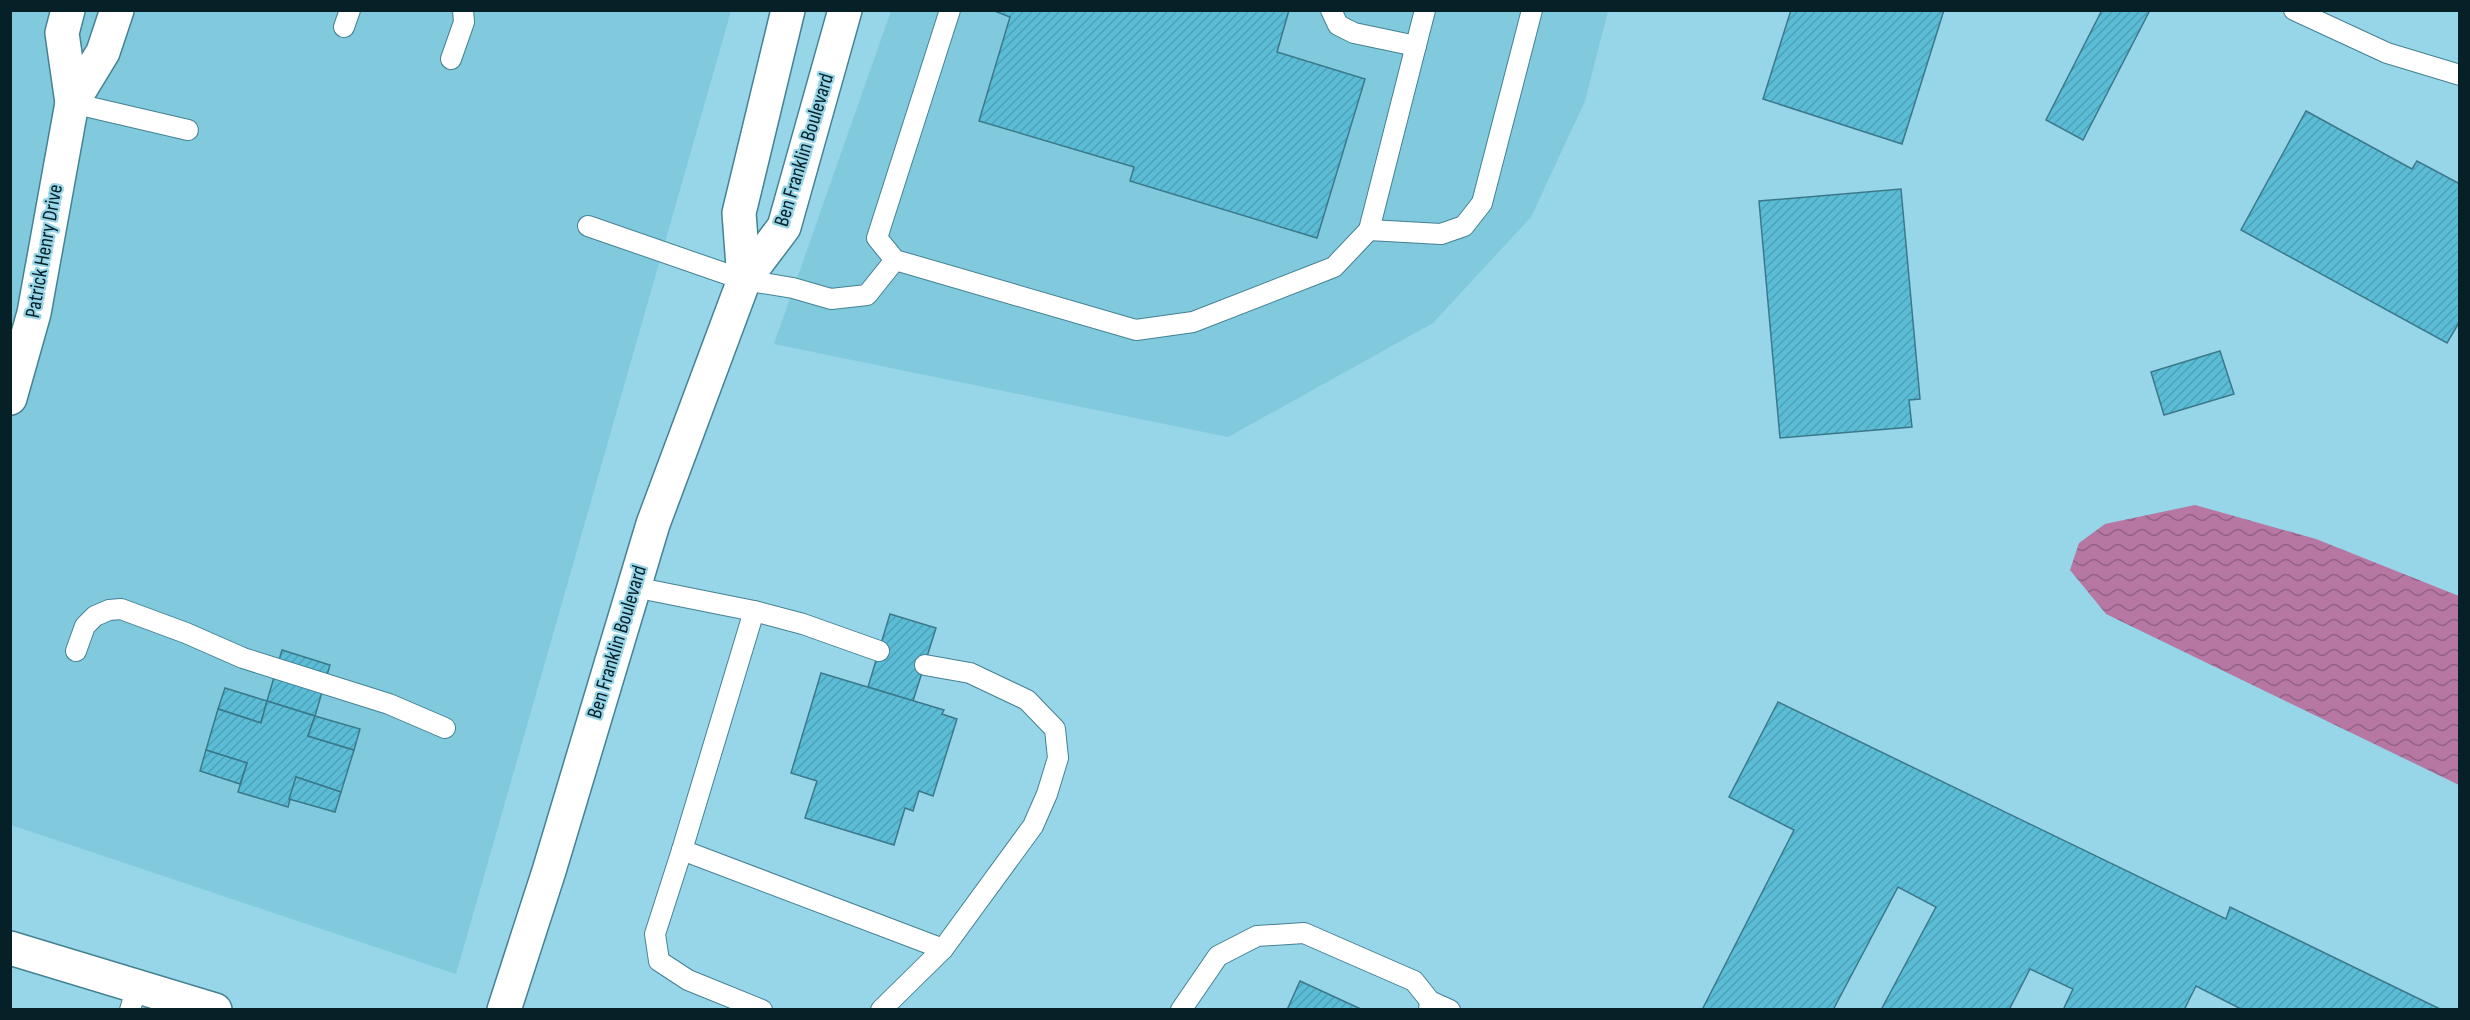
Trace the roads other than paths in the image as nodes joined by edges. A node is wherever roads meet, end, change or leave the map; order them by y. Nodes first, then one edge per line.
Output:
1 (68, 10) edge
2 (117, 10) edge
3 (463, 10) edge
4 (788, 10) edge
5 (845, 10) edge
6 (950, 10) edge
7 (1332, 10) edge
8 (1425, 10) edge
9 (1532, 10) edge
10 (2294, 10) edge
11 (1416, 46) junction
12 (451, 59) dead end
13 (2460, 75) edge
14 (72, 103) junction
15 (188, 130) dead end
16 (588, 226) dead end
17 (1369, 230) junction
18 (895, 260) junction
19 (744, 280) junction
20 (10, 398) edge
21 (634, 587) junction
22 (754, 611) junction
23 (76, 651) dead end
24 (879, 651) dead end
25 (925, 665) dead end
26 (445, 728) dead end
27 (682, 850) junction
28 (10, 948) edge
29 (943, 949) junction
30 (134, 998) edge
31 (1429, 1005) edge
32 (215, 1010) edge
33 (504, 1010) edge
34 (762, 1010) edge
35 (881, 1010) edge
36 (1181, 1010) edge
37 (1450, 1010) edge

1 - 14 street, Patrick Henry Drive
2 - 14 street, Patrick Henry Drive
3 - 12 lane
4 - 19 street, Ben Franklin Boulevard
5 - 19 street, Ben Franklin Boulevard
6 - 18 lane
7 - 11 lane
8 - 11 lane
9 - 17 lane
10 - 13 lane
11 - 17 lane
14 - 15 lane
14 - 20 street, Patrick Henry Drive
16 - 19 lane
17 - 18 lane
18 - 19 lane
19 - 21 street, Ben Franklin Boulevard
21 - 22 lane
21 - 33 street, Ben Franklin Boulevard
22 - 24 lane
22 - 27 lane
23 - 26 lane
25 - 29 lane
27 - 29 lane
27 - 34 lane
28 - 30 street
29 - 35 lane
30 - 32 street
31 - 36 lane
31 - 37 lane

